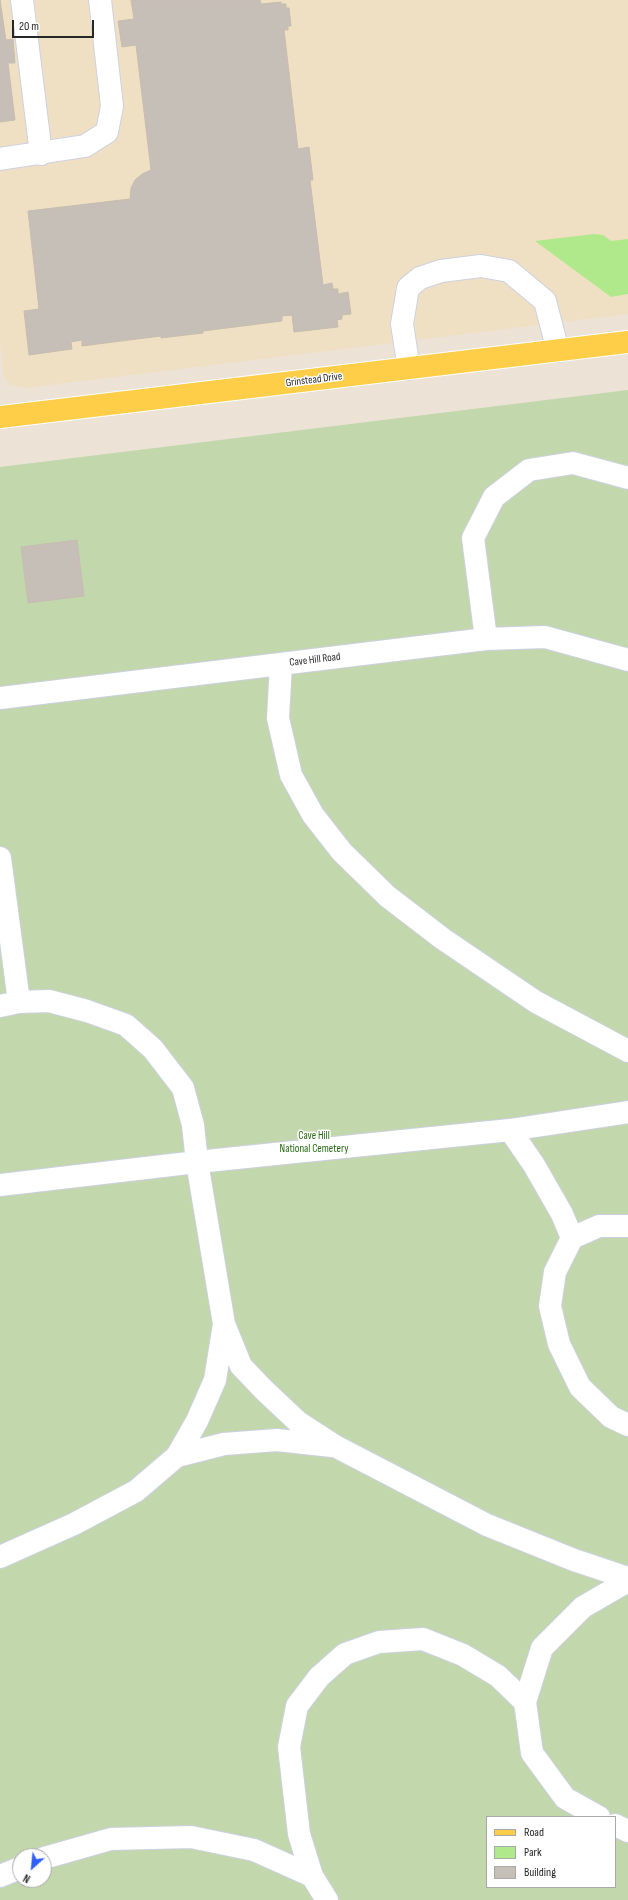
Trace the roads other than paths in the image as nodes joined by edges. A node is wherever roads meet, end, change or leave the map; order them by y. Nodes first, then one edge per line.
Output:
1 (22, 0) edge
2 (100, 0) edge
3 (41, 154) junction
4 (0, 159) edge
5 (628, 342) edge
6 (558, 351) junction
7 (409, 369) junction
8 (0, 417) edge
9 (628, 478) edge
10 (486, 639) junction
11 (628, 660) edge
12 (281, 664) junction
13 (0, 698) edge
14 (0, 858) edge
15 (9, 1004) edge
16 (628, 1051) edge
17 (628, 1112) edge
18 (510, 1130) junction
19 (197, 1162) junction
20 (0, 1185) edge
21 (628, 1226) edge
22 (572, 1238) junction
23 (224, 1324) junction
24 (628, 1426) edge
25 (335, 1446) junction
26 (177, 1456) junction
27 (0, 1557) edge
28 (628, 1578) edge
29 (628, 1581) edge
30 (525, 1702) junction
31 (597, 1816) edge
32 (616, 1825) edge
33 (628, 1831) edge
34 (52, 1856) edge
35 (12, 1871) edge
36 (0, 1876) edge
37 (312, 1876) junction
38 (327, 1900) edge

1 - 3 street
2 - 3 street
3 - 4 street
5 - 6 main road, Grinstead Drive
6 - 7 main road, Grinstead Drive
6 - 7 street
7 - 8 main road, Grinstead Drive
9 - 10 street
10 - 11 street, Cave Hill Road
10 - 12 street, Cave Hill Road
12 - 13 street, Cave Hill Road
12 - 16 street
14 - 15 street
15 - 19 street
17 - 18 street
18 - 19 street
18 - 22 street
19 - 20 street
19 - 23 street
21 - 22 street
22 - 24 street
23 - 25 street
23 - 26 street
25 - 26 street
25 - 28 street
26 - 27 street
29 - 30 street
30 - 31 street
30 - 37 street
32 - 33 street
34 - 37 street
35 - 36 street
37 - 38 street

